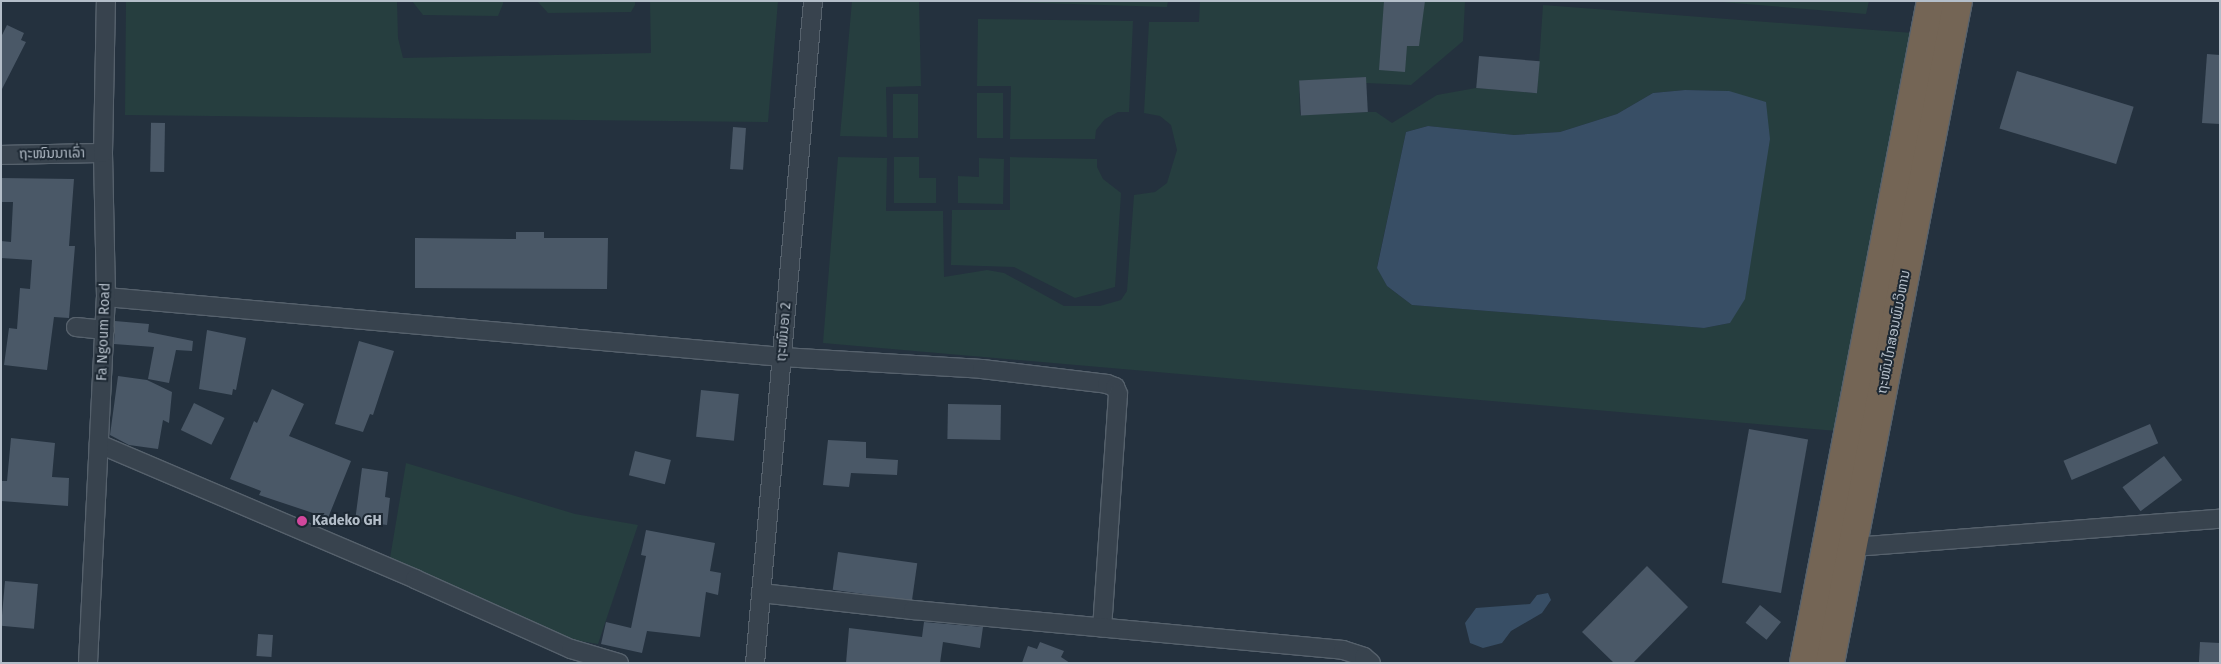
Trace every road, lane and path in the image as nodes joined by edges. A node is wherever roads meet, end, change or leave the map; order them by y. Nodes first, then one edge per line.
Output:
1 (106, 1) edge
2 (813, 1) edge
3 (1931, 1) edge
4 (1958, 1) edge
5 (103, 154) junction
6 (1, 155) edge
7 (106, 297) junction
8 (76, 327) dead end
9 (105, 330) junction
10 (782, 358) junction
11 (99, 444) junction
12 (2220, 519) edge
13 (1853, 546) junction
14 (761, 593) junction
15 (1102, 627) junction
16 (88, 663) edge
17 (619, 663) edge
18 (755, 663) edge
19 (1371, 663) edge
20 (1804, 663) edge
21 (1830, 663) edge

1 - 5 street, Fa Ngoum Road
2 - 10 street, ຖະໜົນອາ 2
3 - 20 highway, ຖະໜົນໄກສອນພົມວິຫານ
4 - 13 highway, ຖະໜົນໄກສອນພົມວິຫານ
5 - 6 street, ຖະໜົນນາເລົ່າ
5 - 7 street, Fa Ngoum Road
7 - 9 street, Fa Ngoum Road
7 - 10 street
8 - 9 street
9 - 11 street, Fa Ngoum Road
10 - 14 street, ຖະໜົນອາ 2
10 - 15 street
11 - 16 street, Fa Ngoum Road
11 - 17 street
12 - 13 street
13 - 21 highway, ຖະໜົນໄກສອນພົມວິຫານ
14 - 15 street
14 - 18 street, ຖະໜົນອາ 2
15 - 19 street

